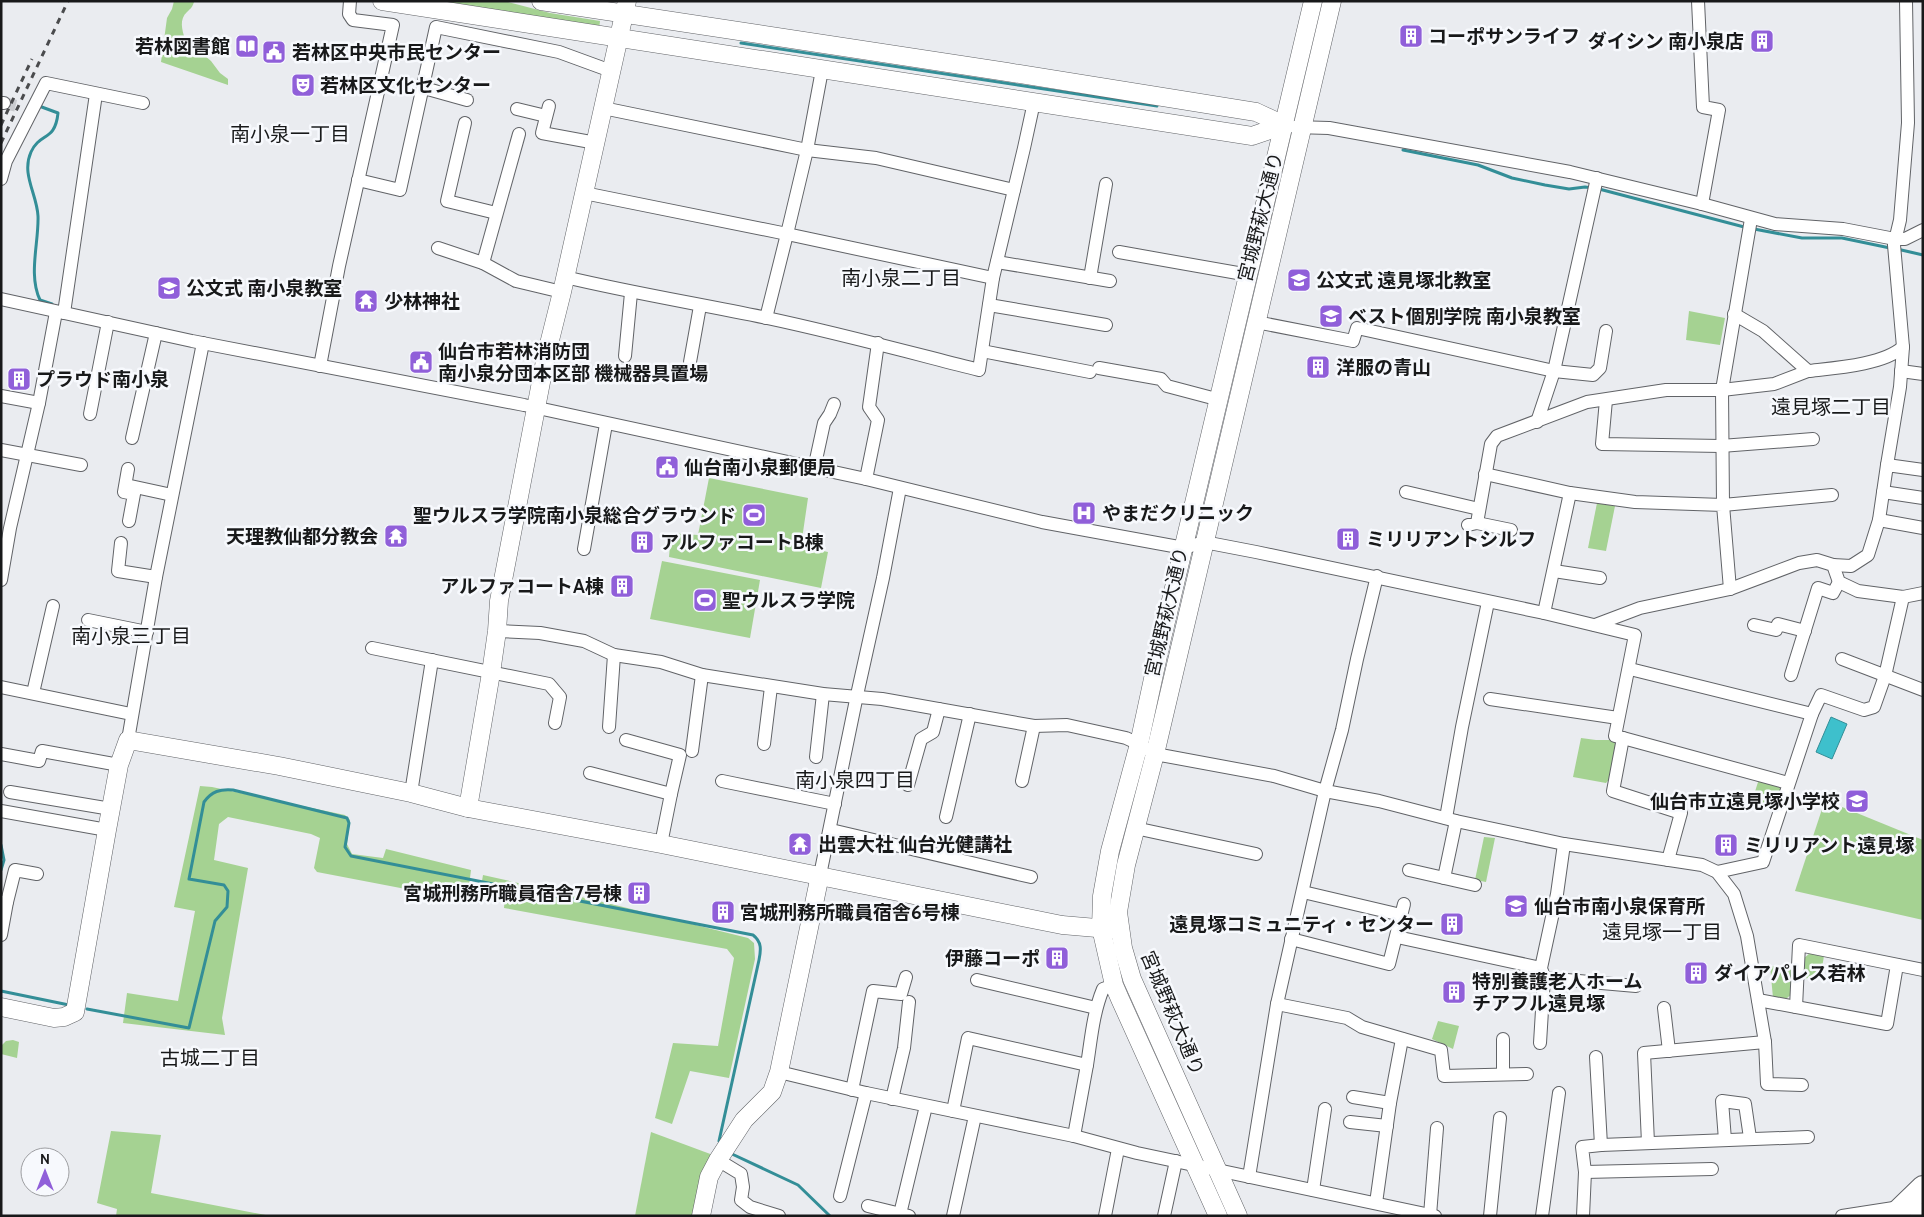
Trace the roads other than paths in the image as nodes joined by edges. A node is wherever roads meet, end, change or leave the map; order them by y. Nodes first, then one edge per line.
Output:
1 (350, 1) edge
2 (382, 1) edge
3 (541, 1) edge
4 (1314, 1) edge
5 (1332, 1) edge
6 (1698, 1) edge
7 (1906, 1) edge
8 (626, 8) edge
9 (490, 18) junction
10 (487, 37) junction
11 (619, 38) junction
12 (822, 70) junction
13 (611, 71) junction
14 (424, 88) junction
15 (96, 94) junction
16 (467, 100) dead end
17 (1034, 102) junction
18 (143, 104) dead end
19 (603, 108) junction
20 (517, 109) dead end
21 (466, 123) dead end
22 (1284, 125) junction
23 (1302, 129) junction
24 (519, 134) dead end
25 (596, 144) junction
26 (807, 150) junction
27 (2, 172) edge
28 (358, 180) junction
29 (1106, 184) dead end
30 (1596, 185) junction
31 (1014, 190) junction
32 (584, 193) junction
33 (1702, 204) junction
34 (496, 212) junction
35 (1750, 225) junction
36 (1923, 230) edge
37 (788, 234) junction
38 (1895, 246) junction
39 (438, 248) dead end
40 (1119, 252) dead end
41 (997, 262) junction
42 (483, 263) junction
43 (1249, 275) junction
44 (993, 278) junction
45 (1090, 278) junction
46 (1110, 281) dead end
47 (564, 285) junction
48 (631, 293) junction
49 (1, 299) edge
50 (989, 305) junction
51 (700, 306) junction
52 (60, 312) junction
53 (1734, 314) junction
54 (766, 318) junction
55 (108, 322) junction
56 (1256, 322) junction
57 (1106, 325) dead end
58 (1606, 331) dead end
59 (156, 333) junction
60 (203, 343) junction
61 (878, 343) junction
62 (1903, 347) junction
63 (982, 351) junction
64 (625, 356) dead end
65 (690, 362) dead end
66 (320, 366) junction
67 (1554, 371) junction
68 (1808, 371) junction
69 (1901, 371) junction
70 (1923, 374) edge
71 (1722, 390) junction
72 (1, 396) edge
73 (1220, 400) junction
74 (1606, 400) junction
75 (39, 403) junction
76 (834, 404) dead end
77 (535, 407) junction
78 (90, 414) dead end
79 (1537, 422) junction
80 (606, 424) junction
81 (132, 438) dead end
82 (1813, 439) dead end
83 (1721, 446) junction
84 (1, 450) edge
85 (28, 454) junction
86 (82, 465) dead end
87 (1887, 465) junction
88 (814, 468) junction
89 (128, 469) dead end
90 (1923, 470) edge
91 (1485, 474) junction
92 (866, 479) junction
93 (125, 485) junction
94 (900, 488) junction
95 (1406, 492) dead end
96 (1883, 492) junction
97 (1570, 493) junction
98 (172, 495) junction
99 (1832, 495) dead end
100 (1923, 498) edge
101 (1723, 504) junction
102 (1479, 509) junction
103 (1879, 520) junction
104 (129, 522) dead end
105 (1923, 528) edge
106 (1511, 530) dead end
107 (1204, 542) junction
108 (121, 543) dead end
109 (1184, 548) junction
110 (584, 549) dead end
111 (1832, 565) junction
112 (1554, 571) junction
113 (1377, 576) junction
114 (156, 577) junction
115 (1600, 578) dead end
116 (1, 580) edge
117 (1839, 582) junction
118 (1730, 590) junction
119 (1923, 593) edge
120 (1903, 597) junction
121 (1488, 602) junction
122 (54, 606) dead end
123 (1544, 612) junction
124 (88, 620) dead end
125 (1595, 625) junction
126 (1754, 625) dead end
127 (497, 630) junction
128 (1805, 631) junction
129 (147, 632) junction
130 (372, 648) dead end
131 (614, 655) junction
132 (1842, 659) dead end
133 (432, 660) junction
134 (1630, 669) junction
135 (491, 673) junction
136 (702, 675) junction
137 (1791, 675) dead end
138 (1886, 676) junction
139 (1, 686) edge
140 (771, 687) junction
141 (1923, 690) edge
142 (33, 693) junction
143 (823, 694) junction
144 (857, 695) junction
145 (1490, 699) dead end
146 (939, 709) junction
147 (131, 714) junction
148 (970, 714) junction
149 (1812, 714) junction
150 (1618, 718) junction
151 (555, 723) dead end
152 (1034, 726) junction
153 (609, 727) dead end
154 (1623, 738) junction
155 (128, 740) junction
156 (626, 740) dead end
157 (764, 744) dead end
158 (1139, 744) junction
159 (692, 751) dead end
160 (1, 754) edge
161 (1155, 754) junction
162 (816, 757) dead end
163 (119, 765) junction
164 (590, 773) dead end
165 (722, 781) dead end
166 (1022, 781) dead end
167 (1788, 783) junction
168 (908, 785) dead end
169 (1325, 791) junction
170 (10, 792) dead end
171 (411, 793) junction
172 (671, 794) junction
173 (835, 804) junction
174 (468, 808) junction
175 (111, 809) junction
176 (1, 811) edge
177 (946, 817) dead end
178 (1451, 819) junction
179 (1135, 828) junction
180 (107, 830) junction
181 (831, 830) junction
182 (662, 844) junction
183 (1564, 844) junction
184 (1256, 854) dead end
185 (1668, 860) junction
186 (1409, 870) dead end
187 (1717, 872) junction
188 (37, 874) dead end
189 (820, 875) junction
190 (1031, 877) dead end
191 (1444, 878) junction
192 (1475, 885) dead end
193 (1303, 892) junction
194 (4, 902) edge
195 (1101, 928) junction
196 (1120, 930) junction
197 (1, 935) edge
198 (1397, 937) junction
199 (1291, 940) junction
200 (1897, 965) junction
201 (1923, 970) edge
202 (1542, 973) junction
203 (906, 977) dead end
204 (976, 980) dead end
205 (1114, 985) junction
206 (1636, 986) dead end
207 (1758, 1000) junction
208 (909, 1002) dead end
209 (1277, 1004) junction
210 (1, 1007) edge
211 (1096, 1008) junction
212 (1664, 1008) dead end
213 (1796, 1008) junction
214 (1402, 1039) junction
215 (1503, 1039) dead end
216 (1764, 1042) junction
217 (1540, 1044) dead end
218 (1669, 1051) junction
219 (1596, 1057) dead end
220 (1086, 1065) junction
221 (779, 1072) junction
222 (1503, 1074) junction
223 (1527, 1074) dead end
224 (1802, 1085) dead end
225 (852, 1090) junction
226 (866, 1093) junction
227 (1559, 1093) dead end
228 (1353, 1097) dead end
229 (892, 1099) junction
230 (1390, 1103) junction
231 (926, 1106) junction
232 (1325, 1109) dead end
233 (953, 1111) junction
234 (975, 1116) junction
235 (1500, 1118) dead end
236 (1350, 1122) dead end
237 (1387, 1126) junction
238 (1437, 1128) dead end
239 (1074, 1136) junction
240 (1808, 1137) dead end
241 (1750, 1138) junction
242 (1725, 1140) junction
243 (1648, 1143) junction
244 (1601, 1145) junction
245 (1118, 1149) junction
246 (718, 1160) junction
247 (1176, 1161) junction
248 (1195, 1165) junction
249 (1712, 1169) dead end
250 (1218, 1170) junction
251 (1585, 1172) junction
252 (1249, 1177) junction
253 (1923, 1187) edge
254 (1313, 1190) junction
255 (840, 1196) dead end
256 (1376, 1202) junction
257 (868, 1206) dead end
258 (1913, 1212) edge
259 (904, 1215) edge
260 (1432, 1215) edge
261 (701, 1216) edge
262 (779, 1216) edge
263 (953, 1216) edge
264 (1105, 1216) edge
265 (1164, 1216) edge
266 (1218, 1216) edge
267 (1238, 1216) edge
268 (1490, 1216) edge
269 (1542, 1216) edge
270 (1584, 1216) edge
271 (1842, 1216) edge

1 - 28 street
2 - 9 street
3 - 8 street
4 - 22 street, 宮城野萩大通り
5 - 23 street, 宮城野萩大通り
6 - 33 street
7 - 38 street
8 - 11 street
8 - 22 street
9 - 10 street
9 - 11 street
10 - 13 street
10 - 14 street
11 - 12 street
11 - 13 street
12 - 17 street
12 - 26 street
13 - 19 street
14 - 16 street
14 - 28 street
15 - 18 street
15 - 27 street
15 - 52 street
17 - 22 street
17 - 31 street
19 - 25 street
19 - 26 street
20 - 25 street
21 - 34 street
22 - 23 street
22 - 43 street, 宮城野萩大通り
23 - 30 street
23 - 56 street, 宮城野萩大通り
24 - 34 street
25 - 32 street
26 - 31 street
26 - 37 street
28 - 66 street
29 - 45 street
30 - 33 street
30 - 67 street
31 - 41 street
32 - 37 street
32 - 47 street
33 - 35 street
34 - 42 street
35 - 38 street
35 - 53 street
36 - 38 street
37 - 44 street
37 - 54 street
38 - 62 street
39 - 42 street
40 - 43 street
41 - 44 street
41 - 45 street
42 - 47 street
43 - 73 street, 宮城野萩大通り
44 - 50 street
45 - 46 street
47 - 48 street
47 - 77 street
48 - 51 street
48 - 64 street
49 - 52 street
50 - 57 street
50 - 63 street
51 - 54 street
51 - 65 street
52 - 55 street
52 - 75 street
53 - 68 street
53 - 71 street
54 - 61 street
55 - 59 street
55 - 78 street
56 - 67 street
56 - 107 street, 宮城野萩大通り
58 - 67 street
59 - 60 street
59 - 81 street
60 - 66 street
60 - 98 street
61 - 63 street
61 - 92 street
62 - 68 street
62 - 69 street
63 - 73 street
66 - 77 street
67 - 79 street
68 - 71 street
69 - 70 street
69 - 87 street
71 - 74 street
71 - 83 street
72 - 75 street
73 - 109 street, 宮城野萩大通り
74 - 79 street
74 - 83 street
75 - 85 street
76 - 88 street
77 - 80 street
77 - 127 street
79 - 91 street
80 - 88 street
80 - 110 street
82 - 83 street
83 - 101 street
84 - 85 street
85 - 86 street
85 - 116 street
87 - 90 street
87 - 96 street
88 - 92 street
89 - 93 street
91 - 97 street
91 - 102 street
92 - 94 street
93 - 98 street
93 - 104 street
94 - 109 street
94 - 144 street
95 - 102 street
96 - 100 street
96 - 103 street
97 - 101 street
97 - 112 street
98 - 114 street
99 - 101 street
101 - 118 street
102 - 106 street
103 - 105 street
103 - 111 street
107 - 109 street
107 - 113 street
107 - 161 street, 宮城野萩大通り
108 - 114 street
109 - 158 street, 宮城野萩大通り
111 - 117 street
111 - 118 street
112 - 115 street
112 - 123 street
113 - 121 street
113 - 169 street
114 - 129 street
117 - 120 street
117 - 128 street
118 - 125 street
119 - 120 street
120 - 138 street
121 - 123 street
121 - 178 street
122 - 142 street
123 - 125 street
124 - 129 street
125 - 134 street
126 - 128 street
127 - 131 street
127 - 135 street
128 - 137 street
129 - 147 street
130 - 133 street
131 - 136 street
131 - 153 street
132 - 138 street
133 - 135 street
133 - 171 street
134 - 149 street
134 - 150 street
135 - 151 street
135 - 174 street
136 - 140 street
136 - 159 street
138 - 141 street
138 - 149 street
139 - 142 street
140 - 143 street
140 - 157 street
142 - 147 street
143 - 144 street
143 - 162 street
144 - 146 street
144 - 173 street
145 - 150 street
146 - 148 street
146 - 168 street
147 - 155 street
148 - 152 street
148 - 177 street
149 - 167 street
150 - 154 street
152 - 158 street
152 - 166 street
154 - 167 street
154 - 185 street
155 - 163 street
155 - 171 street
156 - 172 street
158 - 161 street
158 - 195 street, 宮城野萩大通り
160 - 163 street
161 - 169 street
161 - 179 street, 宮城野萩大通り
163 - 175 street
164 - 172 street
165 - 173 street
167 - 187 street
169 - 178 street
169 - 193 street
170 - 175 street
171 - 174 street
172 - 182 street
173 - 181 street
174 - 182 street
175 - 180 street
176 - 180 street
178 - 183 street
178 - 191 street
179 - 184 street
179 - 196 street, 宮城野萩大通り
180 - 210 street
181 - 189 street
181 - 190 street
182 - 189 street
183 - 185 street
183 - 202 street
185 - 187 street
186 - 191 street
187 - 207 street
188 - 194 street
189 - 195 street
189 - 221 street
191 - 192 street
193 - 198 street
193 - 199 street
194 - 197 street
195 - 196 street
195 - 205 street, 宮城野萩大通り
196 - 250 street, 宮城野萩大通り
198 - 199 street
198 - 202 street
199 - 209 street
200 - 201 street
200 - 213 street
200 - 213 street
202 - 206 street
202 - 217 street
203 - 225 street
204 - 211 street
205 - 211 street
205 - 248 street, 宮城野萩大通り
207 - 213 street
207 - 216 street
208 - 229 street
209 - 214 street
209 - 252 street
211 - 220 street
212 - 218 street
214 - 222 street
214 - 230 street
215 - 222 street
216 - 218 street
216 - 224 street
218 - 243 street
219 - 244 street
220 - 233 street
220 - 239 street
221 - 225 street
221 - 246 street
222 - 223 street
225 - 226 street
226 - 229 street
226 - 255 street
227 - 269 street
228 - 230 street
229 - 231 street
230 - 237 street
231 - 233 street
231 - 259 street
232 - 254 street
233 - 234 street
234 - 239 street
234 - 263 street
235 - 268 street
236 - 237 street
237 - 256 street
238 - 260 street
239 - 245 street
240 - 241 street
241 - 242 street
241 - 242 street
242 - 243 street
243 - 244 street
244 - 251 street
245 - 247 street
245 - 264 street
246 - 261 street
246 - 262 street
247 - 248 street
247 - 265 street
248 - 250 street
248 - 266 street, 宮城野萩大通り
249 - 251 street
250 - 252 street
250 - 267 street, 宮城野萩大通り
251 - 270 street
252 - 254 street
253 - 258 highway
254 - 256 street
256 - 260 street
257 - 259 street
258 - 271 street

